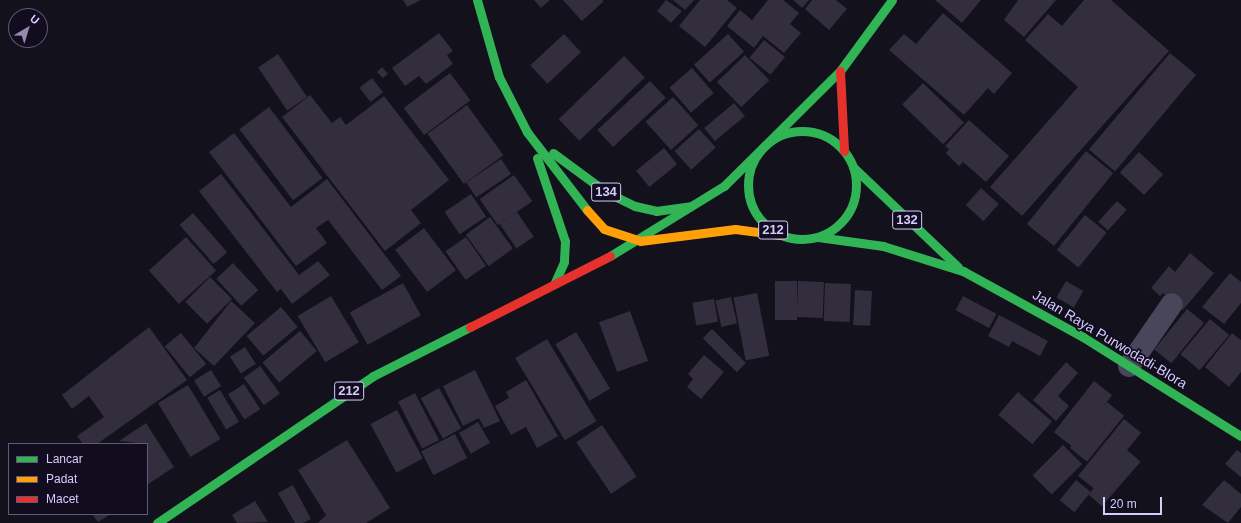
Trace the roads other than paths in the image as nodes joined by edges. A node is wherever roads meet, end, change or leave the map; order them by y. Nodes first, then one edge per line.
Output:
1 (477, 0) edge
2 (892, 0) edge
3 (840, 71) junction
4 (528, 132) junction
5 (765, 144) junction
6 (844, 151) junction
7 (853, 167) junction
8 (700, 203) junction
9 (780, 235) junction
10 (818, 237) junction
11 (640, 241) junction
12 (963, 271) junction
13 (556, 282) junction
14 (1172, 304) dead end
15 (1129, 366) junction
16 (1241, 436) edge
17 (157, 523) edge

1 - 4 main road, 134
2 - 3 main road, 212
3 - 5 main road, 212
3 - 6 main road, 212
4 - 8 main road, 134
4 - 11 main road, 134
4 - 13 main road, 134
5 - 6 main road, 212
5 - 8 main road, 212
5 - 9 main road, 212
6 - 7 main road, 212
7 - 10 main road, 212
7 - 12 main road, Jalan Raya Purwodadi-Blora / 132
8 - 11 main road, 212
9 - 10 main road, 212
9 - 11 main road, 212
10 - 12 main road, Jalan Raya Purwodadi-Blora / 132
11 - 13 main road, 212
12 - 15 main road, Jalan Raya Purwodadi-Blora
13 - 17 main road, 212
14 - 15 street
15 - 16 main road, Jalan Raya Purwodadi-Blora

